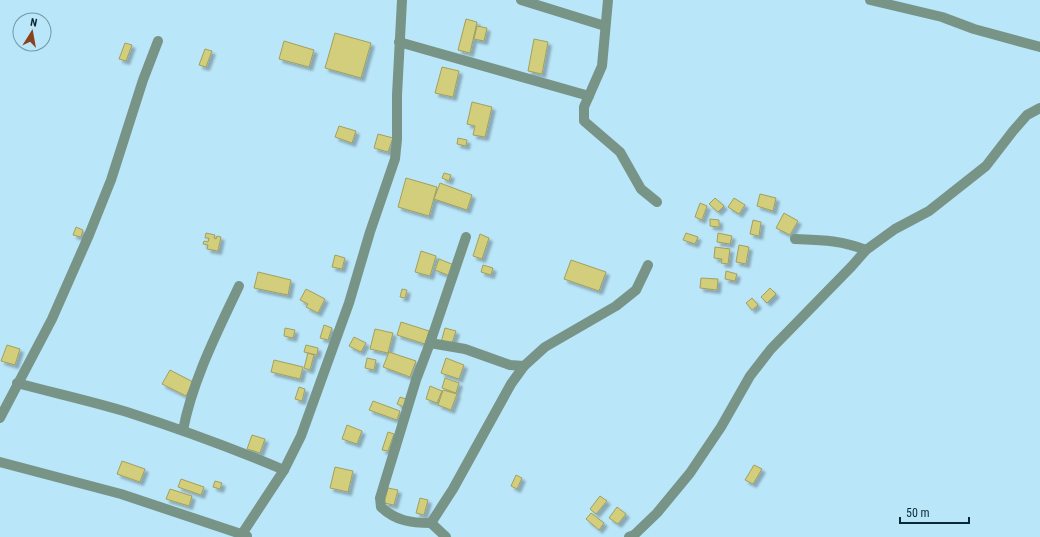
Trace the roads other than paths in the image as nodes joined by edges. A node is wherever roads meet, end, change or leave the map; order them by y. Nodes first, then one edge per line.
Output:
1 (402, 0) edge
2 (521, 0) edge
3 (608, 0) edge
4 (870, 0) edge
5 (605, 26) junction
6 (158, 41) dead end
7 (399, 42) junction
8 (1040, 47) edge
9 (589, 96) junction
10 (1040, 108) edge
11 (657, 202) dead end
12 (466, 237) dead end
13 (795, 239) dead end
14 (866, 250) junction
15 (648, 265) dead end
16 (239, 286) dead end
17 (430, 343) junction
18 (524, 366) junction
19 (17, 384) junction
20 (0, 418) edge
21 (183, 430) junction
22 (0, 462) edge
23 (284, 470) junction
24 (431, 523) junction
25 (243, 536) edge
26 (446, 537) edge
27 (629, 537) edge

1 - 7 street
2 - 5 street
3 - 5 street
4 - 8 street
5 - 9 street
6 - 19 street
7 - 9 street
7 - 23 street
9 - 11 street
10 - 14 street
12 - 17 street
13 - 14 street
14 - 27 street
15 - 18 street
16 - 21 street
17 - 18 street
17 - 24 street
18 - 24 street
19 - 20 street
19 - 21 street
21 - 23 street
22 - 25 street
23 - 25 street
24 - 26 street

